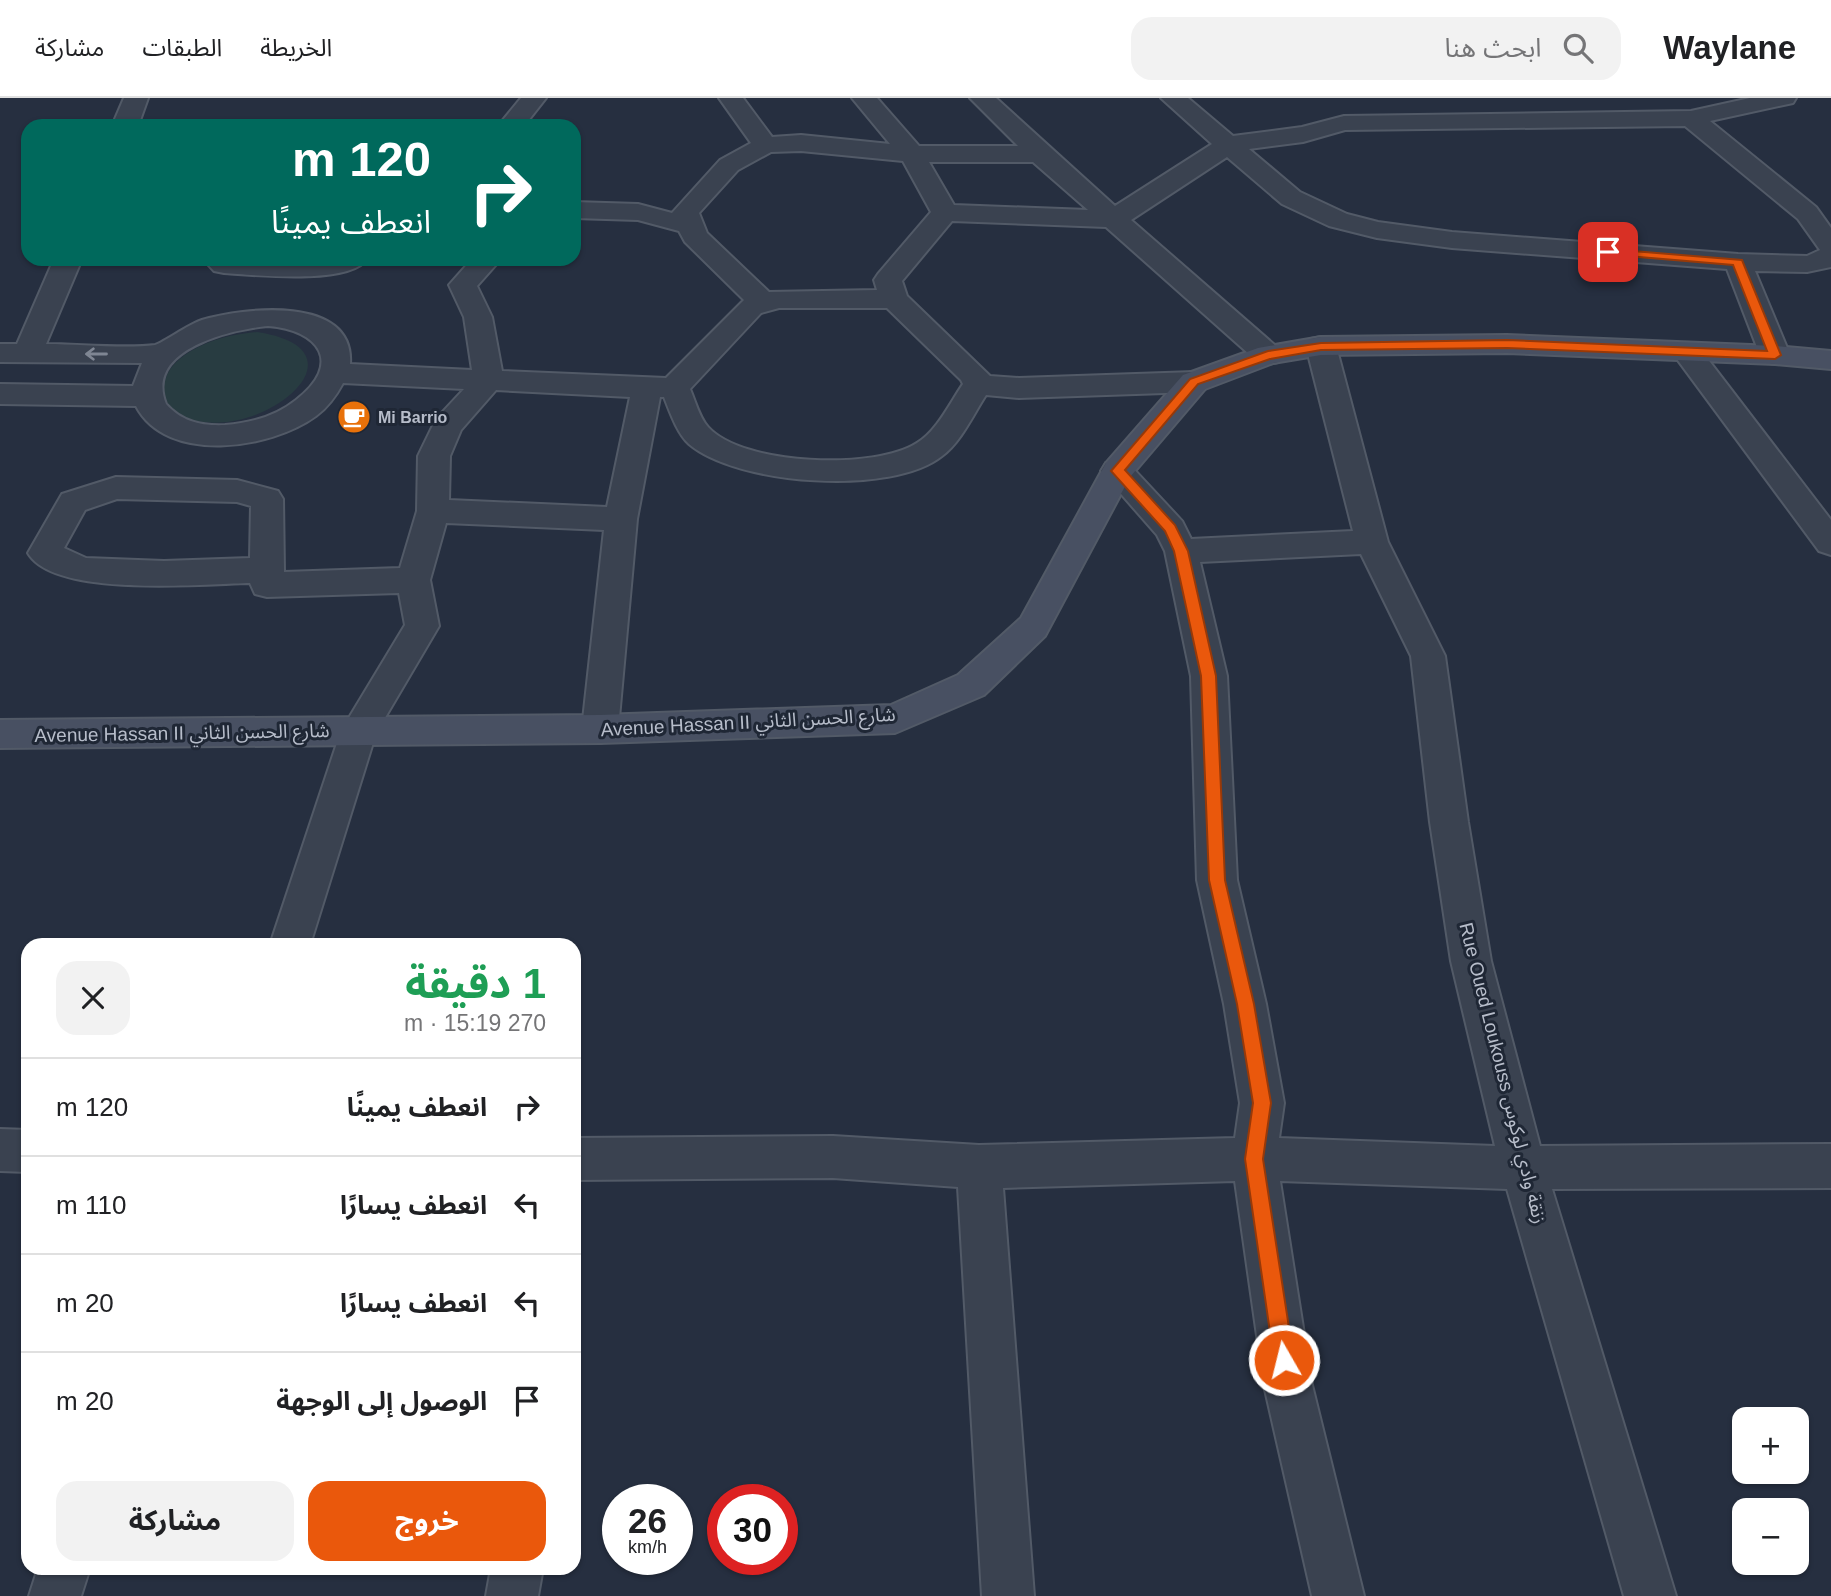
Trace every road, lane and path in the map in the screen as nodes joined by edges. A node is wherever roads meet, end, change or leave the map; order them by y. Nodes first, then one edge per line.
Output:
1 (136, 98) edge
2 (534, 98) edge
3 (731, 98) edge
4 (864, 98) edge
5 (982, 98) edge
6 (1173, 98) edge
7 (1784, 98) edge
8 (1504, 110) edge
9 (1691, 118) junction
10 (128, 119) edge
11 (517, 119) edge
12 (1229, 144) junction
13 (765, 145) junction
14 (912, 154) junction
15 (1040, 154) junction
16 (581, 210) edge
17 (945, 213) junction
18 (1114, 219) junction
19 (689, 225) junction
20 (1831, 247) edge
21 (1831, 255) edge
22 (1738, 262) junction
23 (64, 266) edge
24 (277, 266) edge
25 (335, 266) edge
26 (481, 266) edge
27 (894, 299) junction
28 (762, 302) junction
29 (1321, 346) junction
30 (1687, 352) junction
31 (14, 353) edge
32 (164, 354) junction
33 (1268, 355) junction
34 (1775, 355) junction
35 (1831, 360) edge
36 (335, 373) junction
37 (489, 380) junction
38 (1194, 382) junction
39 (978, 385) junction
40 (660, 387) junction
41 (0, 394) edge
42 (146, 396) junction
43 (1117, 471) junction
44 (433, 511) junction
45 (621, 519) junction
46 (1372, 542) junction
47 (1831, 543) edge
48 (1181, 551) junction
49 (266, 570) junction
50 (413, 580) junction
51 (600, 729) junction
52 (359, 731) junction
53 (0, 734) edge
54 (292, 938) edge
55 (0, 1150) edge
56 (21, 1151) edge
57 (581, 1159) edge
58 (1254, 1159) junction
59 (1831, 1166) edge
60 (979, 1167) junction
61 (1523, 1168) junction
62 (62, 1575) edge
63 (516, 1575) edge
64 (55, 1596) edge
65 (512, 1596) edge
66 (1008, 1596) edge
67 (1338, 1596) edge
68 (1650, 1596) edge

1 - 10 street
2 - 11 street
3 - 13 street
4 - 14 street
5 - 15 street
6 - 12 street
7 - 9 street
8 - 9 street
8 - 12 street
9 - 20 street
12 - 18 street
12 - 22 street
13 - 14 street
13 - 19 street
14 - 15 street
14 - 17 street
15 - 18 street
16 - 19 street
17 - 18 street
17 - 27 street
18 - 33 street
19 - 28 street
21 - 22 street
22 - 34 street
23 - 31 street
24 - 25 street
26 - 37 street
27 - 28 street
27 - 39 street
28 - 40 street
29 - 30 street, Avenue Hassan II شارع الحسن الثاني
29 - 33 street, Avenue Hassan II شارع الحسن الثاني
29 - 46 street, Rue Oued Loukouss زنقة وادي لوكوس
30 - 34 street, Avenue Hassan II شارع الحسن الثاني
30 - 47 street
32 -> 31 street
32 - 36 street
32 - 42 street
33 - 38 street, Avenue Hassan II شارع الحسن الثاني
34 - 35 street, Avenue Hassan II شارع الحسن الثاني
36 - 37 street
36 - 42 street
37 - 40 street
37 - 44 street
38 - 39 street
38 - 43 street, Avenue Hassan II شارع الحسن الثاني
39 - 40 street
40 - 45 street
41 - 42 street
43 - 48 street
43 - 51 street, Avenue Hassan II شارع الحسن الثاني
44 - 45 street
44 - 50 street
45 - 51 street
46 - 48 street
46 - 61 street, Rue Oued Loukouss زنقة وادي لوكوس
48 - 58 street
49 - 49 street
49 - 50 street
50 - 52 street
51 - 52 street, Avenue Hassan II شارع الحسن الثاني
52 - 53 street, Avenue Hassan II شارع الحسن الثاني
52 - 54 street
55 - 56 street
57 - 60 street
58 - 60 street
58 - 61 street
58 - 67 street
59 - 61 street
60 - 66 street
61 - 68 street, Rue Oued Loukouss زنقة وادي لوكوس
62 - 64 street
63 - 65 street

